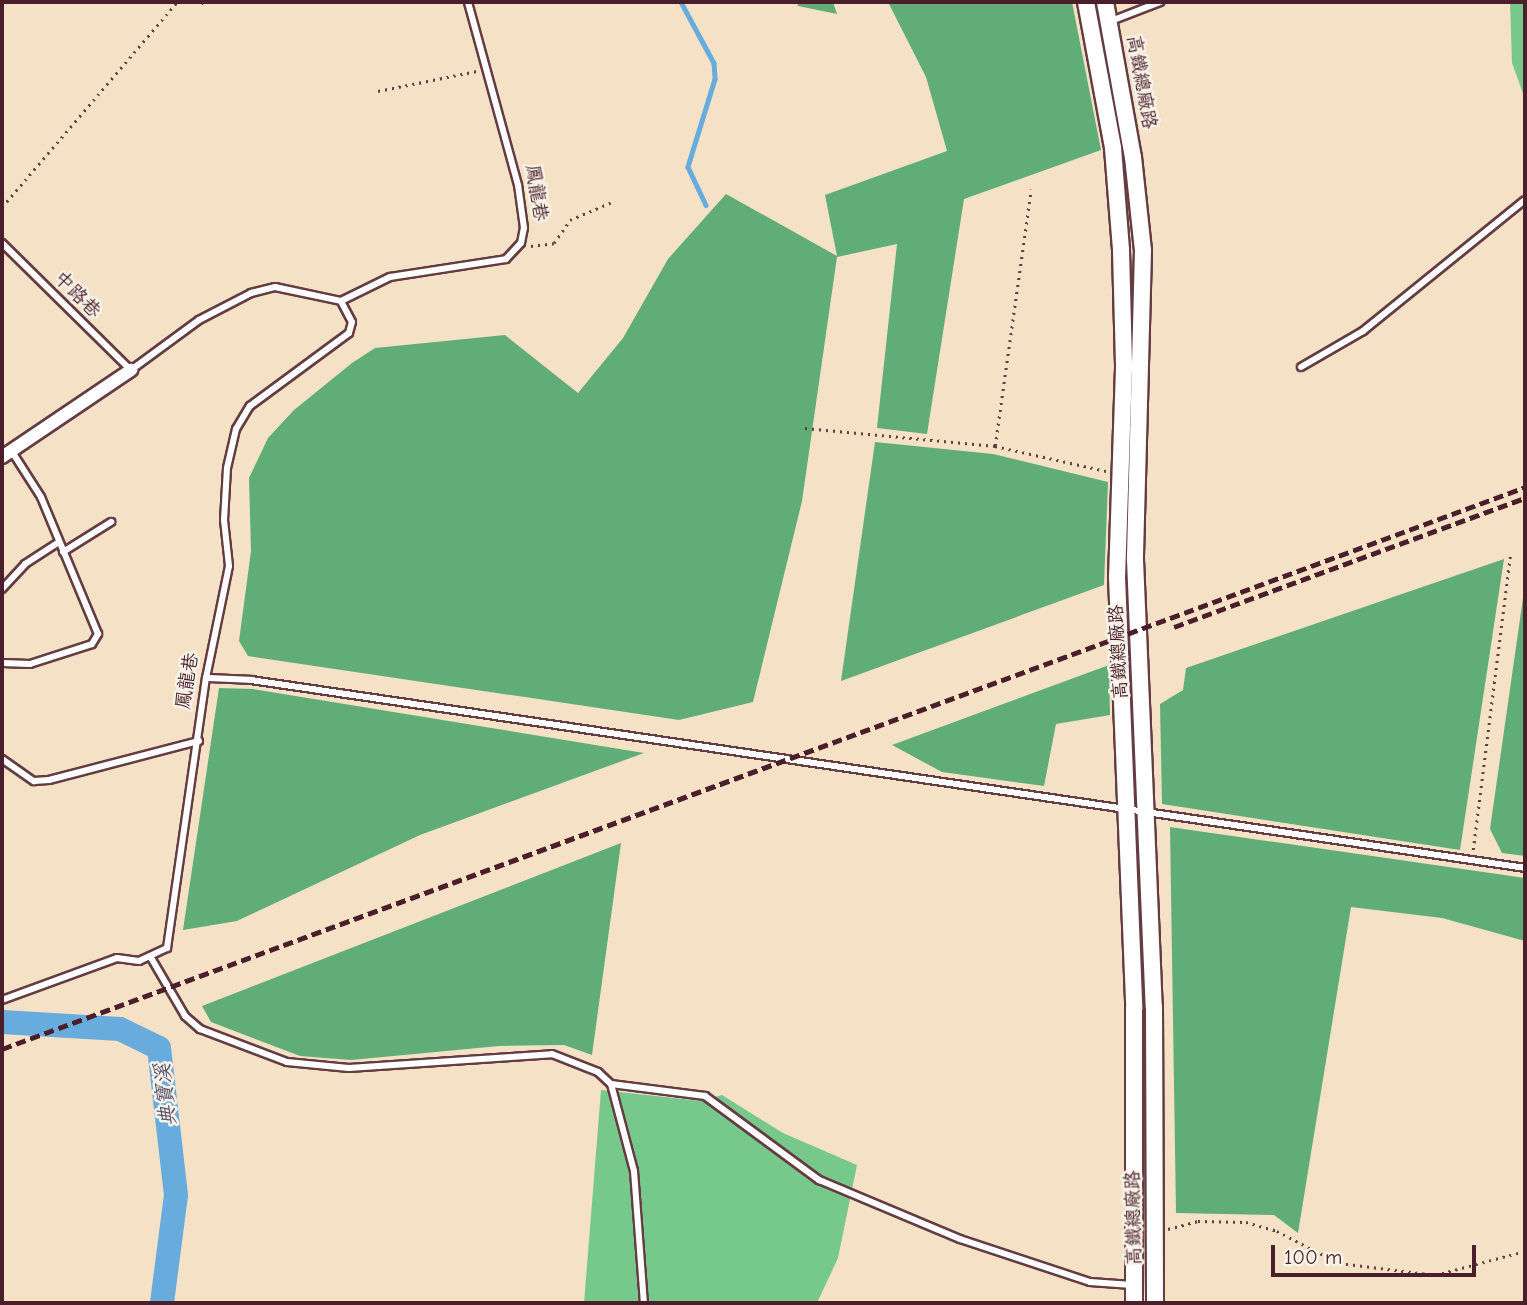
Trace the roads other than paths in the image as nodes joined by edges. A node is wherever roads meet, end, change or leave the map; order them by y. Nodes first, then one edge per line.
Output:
1 (468, 2) edge
2 (1086, 2) edge
3 (1105, 2) edge
4 (1160, 2) edge
5 (1110, 21) junction
6 (1525, 200) edge
7 (2, 243) edge
8 (341, 301) junction
9 (1301, 367) dead end
10 (131, 370) junction
11 (6, 454) edge
12 (111, 522) dead end
13 (59, 542) junction
14 (63, 552) junction
15 (2, 589) edge
16 (2, 663) edge
17 (206, 678) junction
18 (200, 741) junction
19 (2, 759) edge
20 (1129, 809) junction
21 (1147, 813) junction
22 (1525, 869) edge
23 (150, 956) junction
24 (2, 1000) edge
25 (611, 1084) junction
26 (1135, 1285) junction
27 (644, 1303) edge
28 (1134, 1303) edge
29 (1155, 1303) edge

1 - 8 lane, 鳳龍巷
2 - 20 street, 高鐵總廠路
3 - 5 street, 高鐵總廠路
4 - 5 lane
5 - 21 street, 高鐵總廠路
6 - 9 lane
7 - 10 lane, 中路巷
8 - 10 lane
8 - 17 lane, 鳳龍巷
10 - 11 street
11 - 13 lane
12 - 14 lane
13 - 14 lane
13 - 15 lane
14 - 16 lane
17 - 18 lane, 鳳龍巷
17 - 20 lane
18 - 19 lane
18 - 23 lane, 鳳龍巷
20 - 21 lane
20 - 26 street, 高鐵總廠路
21 - 22 lane
21 - 29 street, 高鐵總廠路
23 - 24 lane
23 - 25 lane
25 - 26 lane
25 - 27 lane
26 - 28 street, 高鐵總廠路

